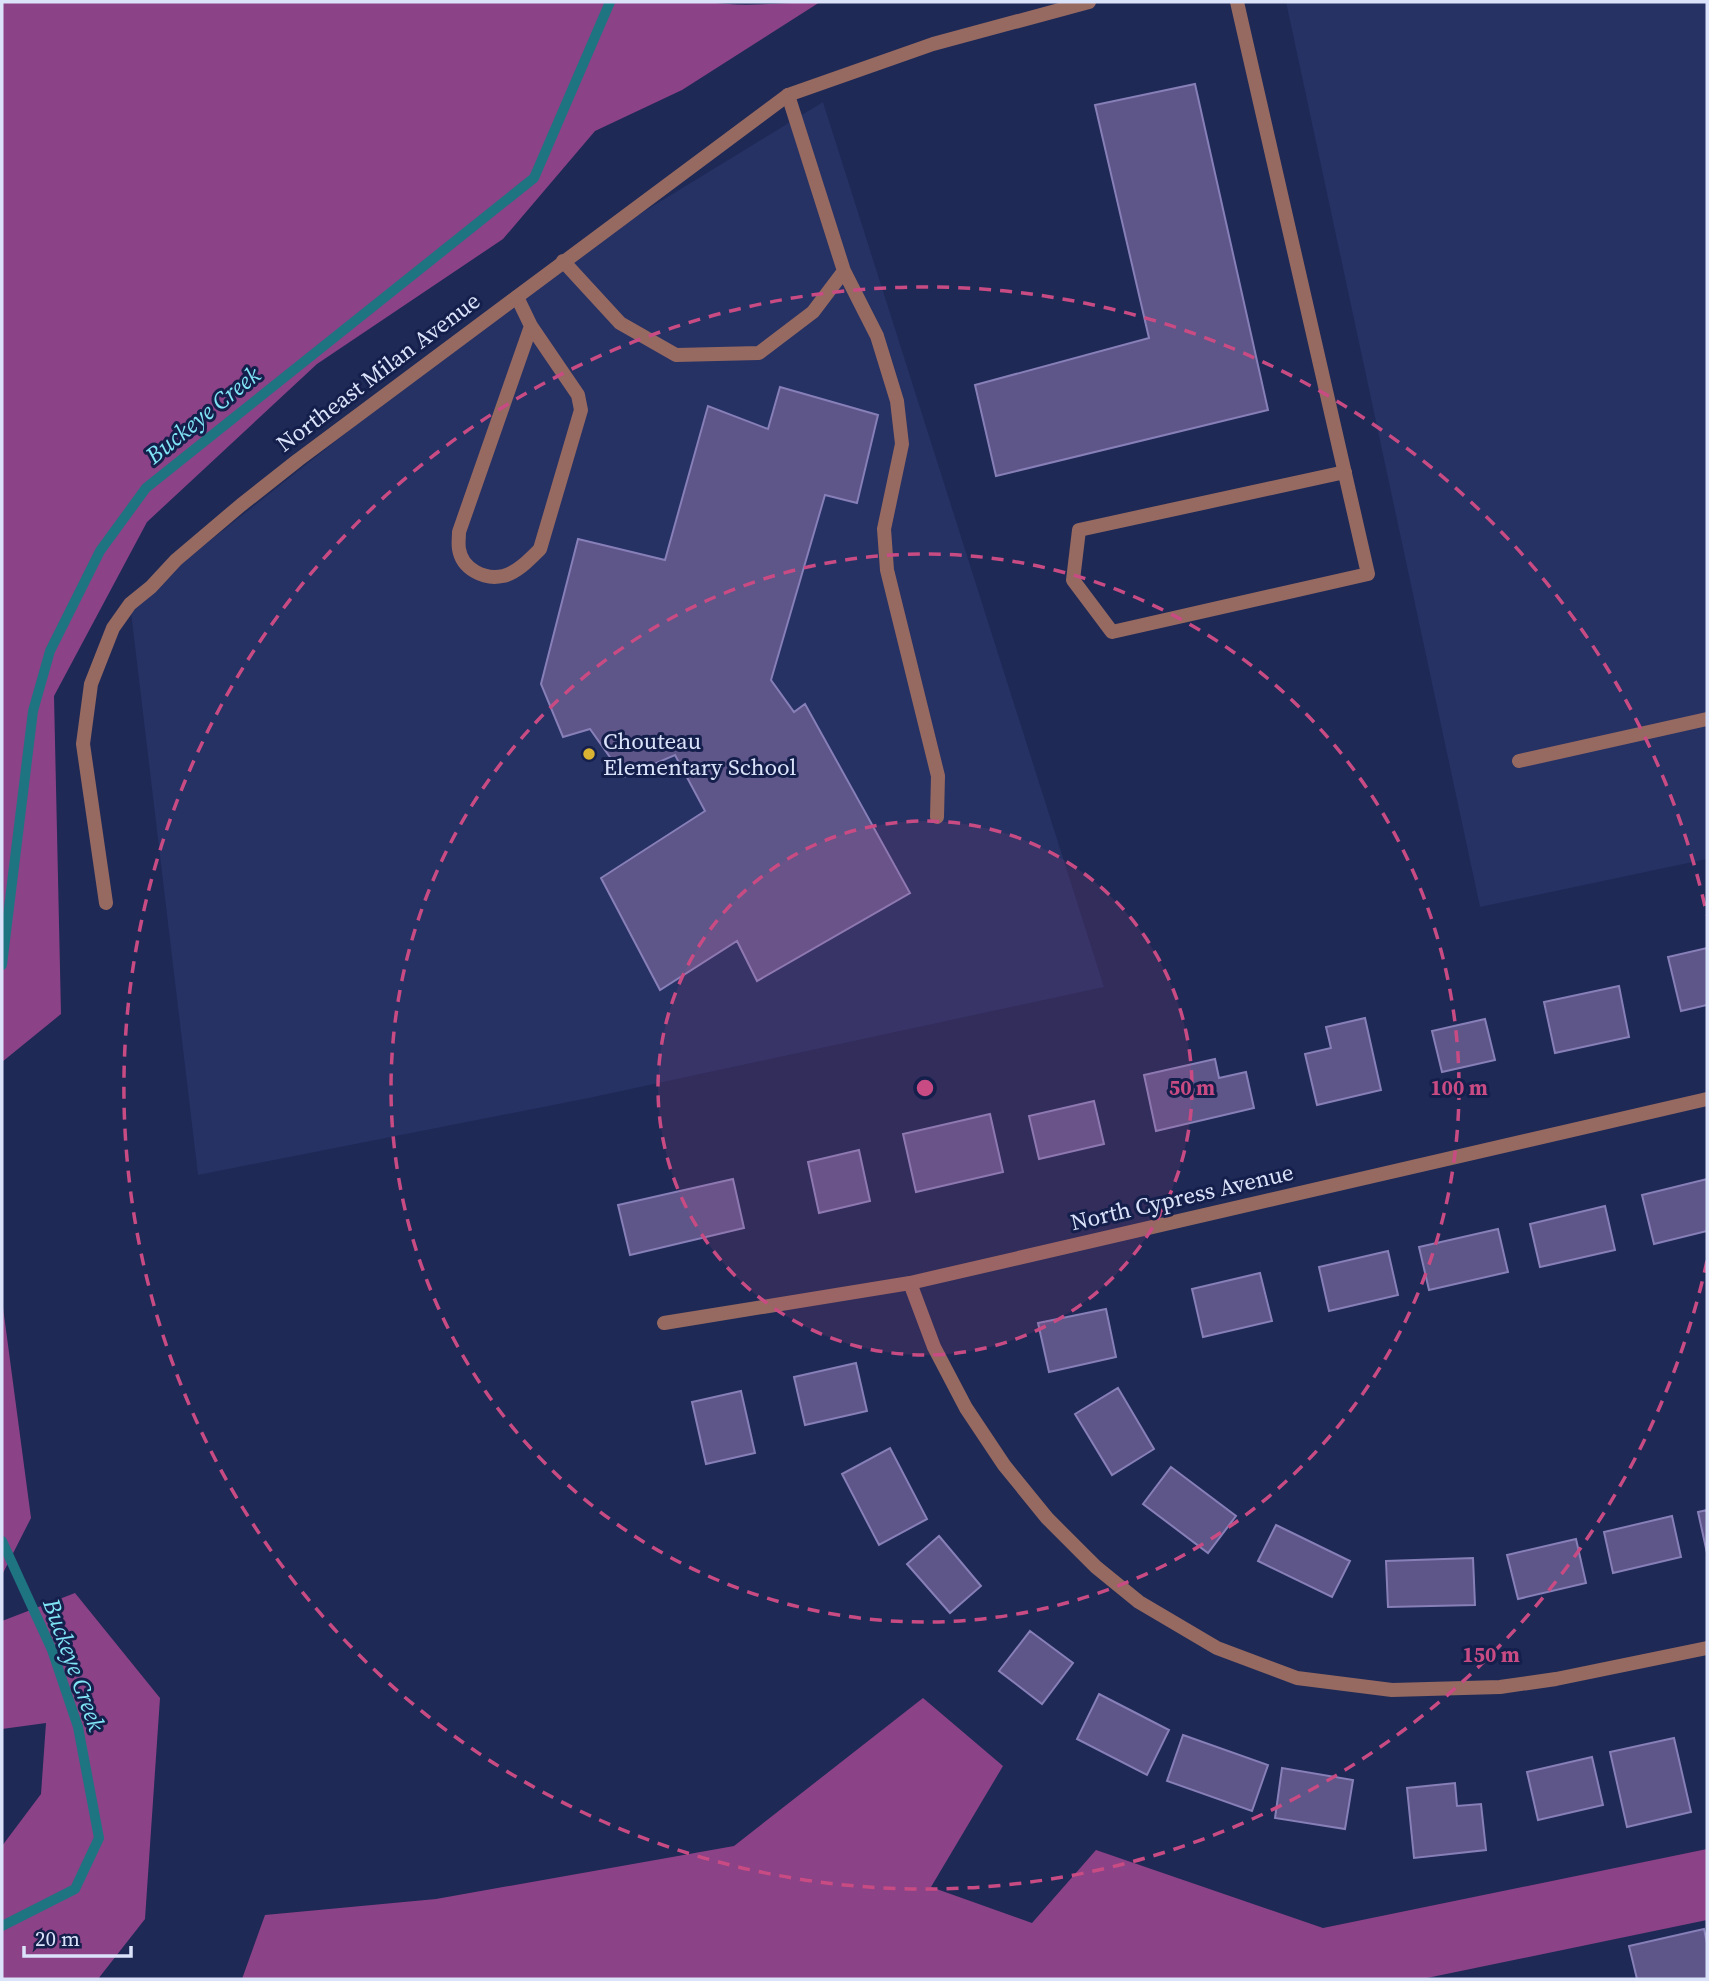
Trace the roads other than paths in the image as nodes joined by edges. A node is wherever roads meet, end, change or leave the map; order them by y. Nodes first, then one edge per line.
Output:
1 (1089, 2) edge
2 (1237, 2) edge
3 (788, 95) junction
4 (563, 261) junction
5 (844, 271) junction
6 (517, 296) junction
7 (531, 326) junction
8 (1345, 472) junction
9 (1707, 719) edge
10 (1519, 761) dead end
11 (937, 817) dead end
12 (106, 903) dead end
13 (1707, 1099) edge
14 (910, 1283) junction
15 (664, 1323) dead end
16 (1707, 1648) edge

1 - 3 street, Northeast Milan Avenue
2 - 8 street
3 - 4 street, Northeast Milan Avenue
3 - 5 street
4 - 5 street
4 - 6 street, Northeast Milan Avenue
5 - 11 street
6 - 7 street
6 - 12 street, Northeast Milan Avenue
7 - 7 street
8 - 8 street
9 - 10 street
13 - 14 street, North Cypress Avenue
14 - 15 street, North Cypress Avenue
14 - 16 street

